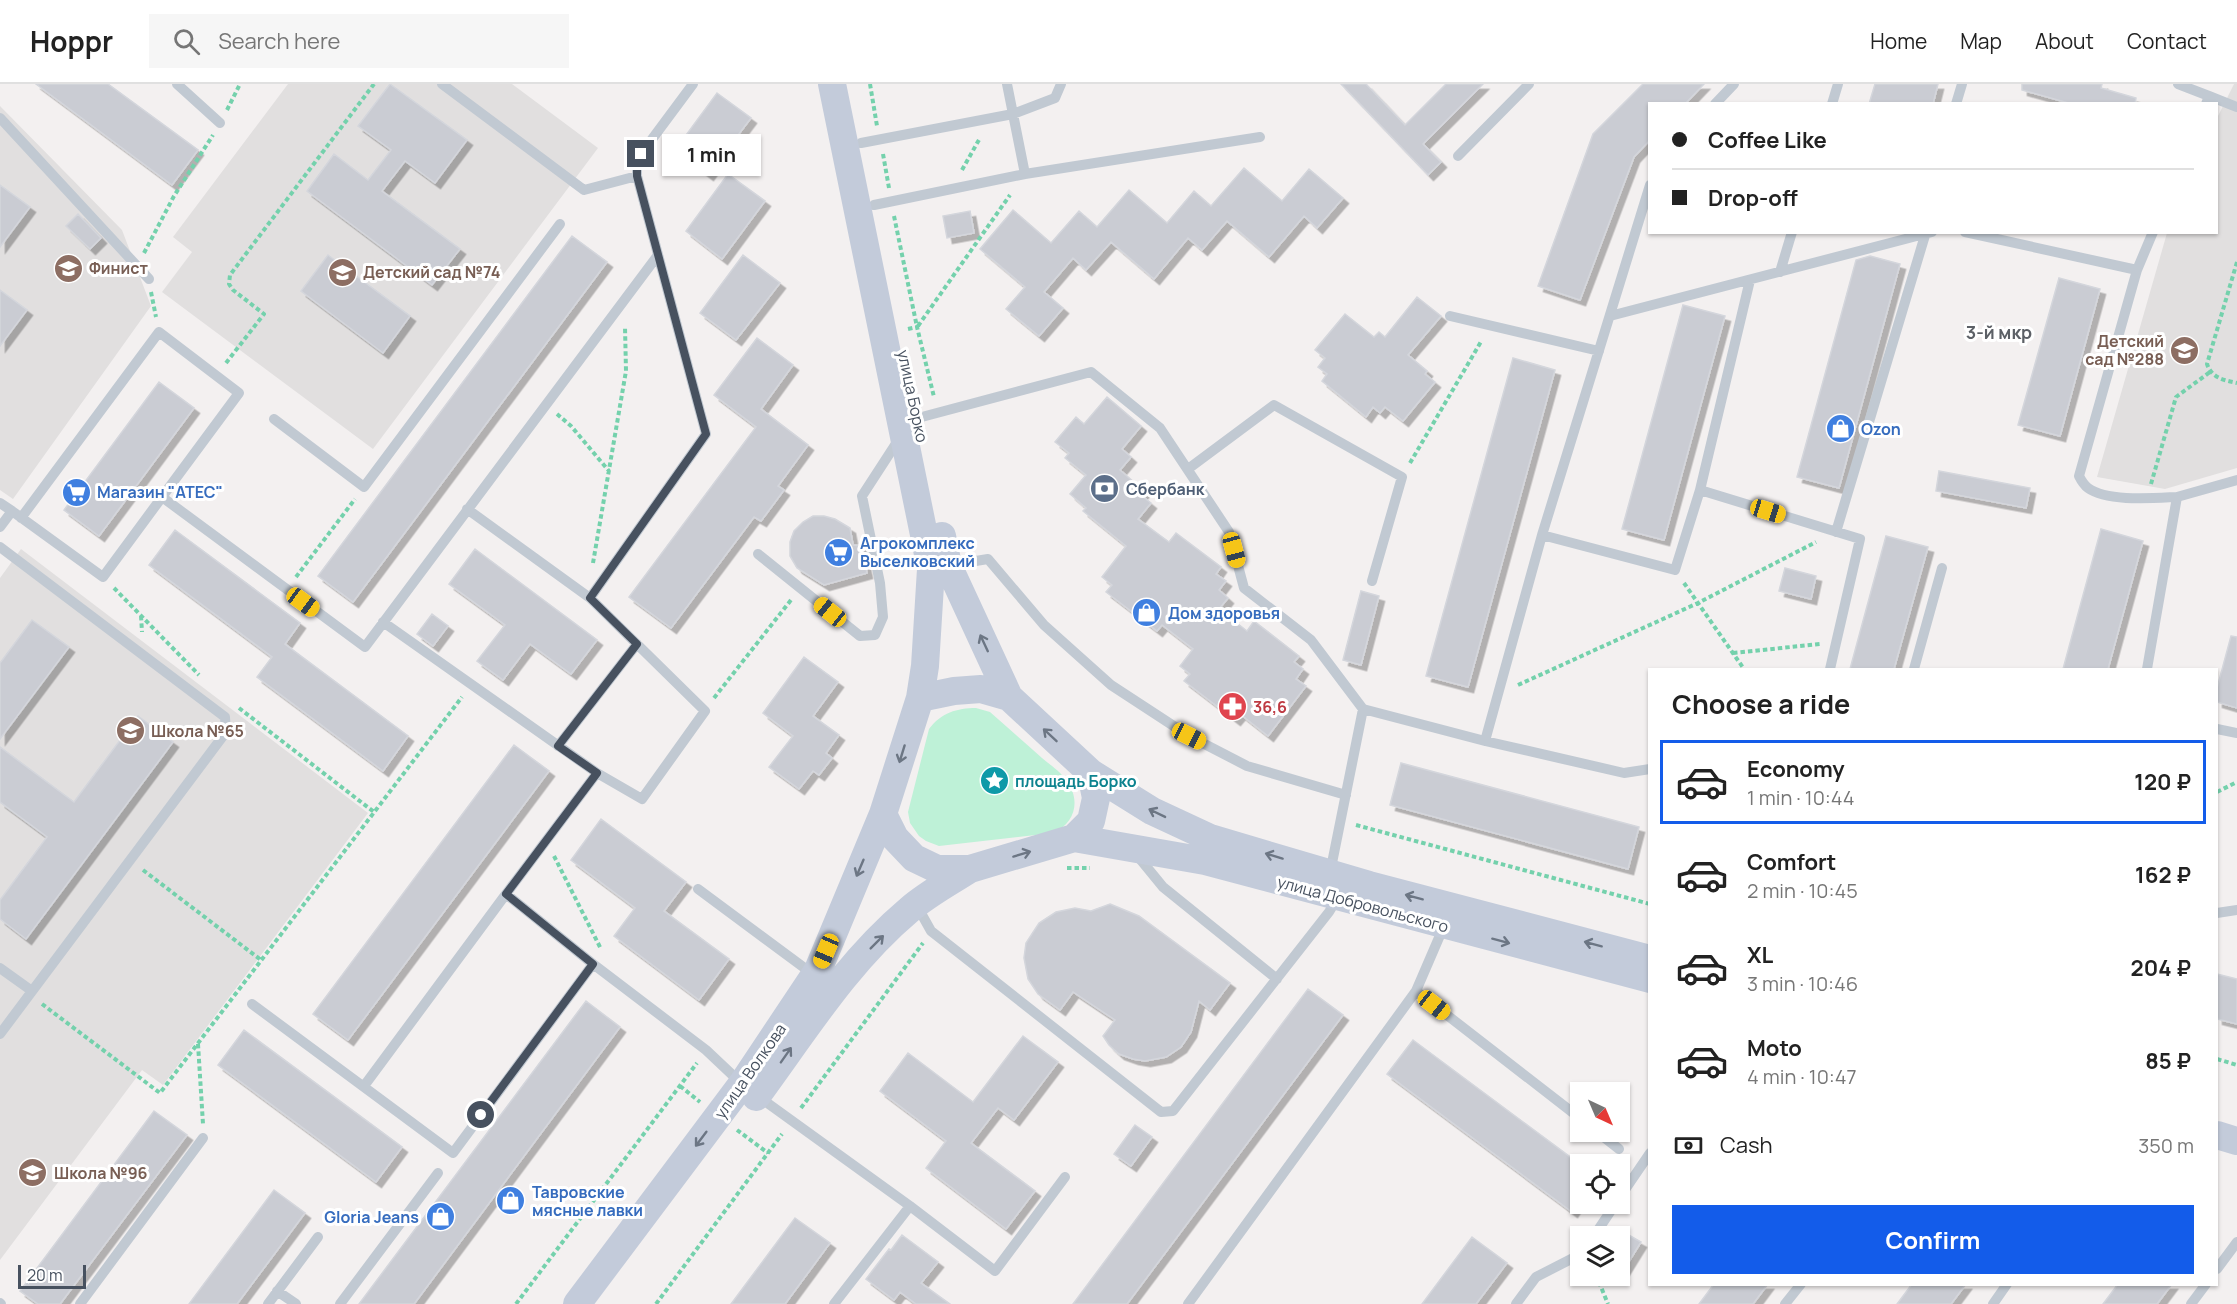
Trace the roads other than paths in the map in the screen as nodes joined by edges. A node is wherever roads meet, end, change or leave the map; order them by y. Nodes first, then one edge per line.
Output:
1 (177, 84) edge
2 (442, 84) edge
3 (693, 84) edge
4 (832, 84) edge
5 (849, 84) edge
6 (1007, 84) edge
7 (1061, 84) edge
8 (1529, 84) edge
9 (1734, 84) edge
10 (1838, 84) edge
11 (1962, 84) edge
12 (2178, 84) edge
13 (2207, 100) edge
14 (1717, 102) edge
15 (1833, 102) edge
16 (1957, 102) edge
17 (2218, 103) edge
18 (2237, 107) edge
19 (1013, 114) junction
20 (0, 118) edge
21 (220, 123) road end
22 (1260, 137) dead end
23 (861, 143) junction
24 (1458, 156) dead end
25 (1025, 174) junction
26 (637, 176) junction
27 (1648, 192) edge
28 (874, 205) junction
29 (560, 224) dead end
30 (1791, 234) edge
31 (1924, 234) edge
32 (1928, 234) edge
33 (1974, 234) edge
34 (2152, 234) edge
35 (658, 255) junction
36 (2137, 270) junction
37 (1780, 272) junction
38 (149, 279) road end
39 (1750, 280) junction
40 (1450, 316) dead end
41 (1610, 316) junction
42 (1599, 351) junction
43 (274, 419) dead end
44 (920, 421) junction
45 (1188, 469) junction
46 (2237, 480) edge
47 (1700, 490) junction
48 (162, 497) junction
49 (2177, 497) junction
50 (0, 503) edge
51 (467, 509) junction
52 (17, 515) junction
53 (0, 527) edge
54 (1836, 532) junction
55 (1542, 535) junction
56 (0, 547) edge
57 (758, 554) dead end
58 (948, 565) junction
59 (1942, 568) dead end
60 (1372, 580) dead end
61 (590, 598) junction
62 (383, 622) junction
63 (637, 644) junction
64 (1830, 668) edge
65 (1914, 668) edge
66 (2147, 668) edge
67 (1009, 696) junction
68 (920, 698) junction
69 (1364, 709) junction
70 (2218, 729) edge
71 (2237, 733) edge
72 (1485, 741) junction
73 (558, 746) junction
74 (1648, 769) edge
75 (597, 773) junction
76 (1091, 773) junction
77 (1346, 795) junction
78 (883, 814) junction
79 (1074, 838) junction
80 (1132, 848) junction
81 (970, 869) junction
82 (1334, 885) junction
83 (698, 889) dead end
84 (506, 894) junction
85 (916, 905) junction
86 (2237, 910) edge
87 (2218, 913) edge
88 (1444, 926) junction
89 (1648, 958) edge
90 (593, 964) junction
91 (0, 968) edge
92 (1277, 979) junction
93 (1648, 979) edge
94 (825, 980) junction
95 (1416, 991) junction
96 (32, 992) junction
97 (252, 1004) dead end
98 (0, 1034) edge
99 (364, 1086) junction
100 (750, 1090) junction
101 (1570, 1110) edge
102 (2218, 1114) edge
103 (2237, 1120) edge
104 (2218, 1135) edge
105 (204, 1138) road end
106 (2237, 1141) edge
107 (1610, 1142) edge
108 (1619, 1149) dead end
109 (1648, 1156) edge
110 (438, 1173) dead end
111 (1065, 1177) dead end
112 (1630, 1182) edge
113 (910, 1206) junction
114 (318, 1237) dead end
115 (2237, 1242) edge
116 (1570, 1260) edge
117 (2218, 1268) edge
118 (1799, 1286) edge
119 (2006, 1286) edge
120 (2204, 1286) edge
121 (277, 1291) junction
122 (80, 1304) edge
123 (268, 1304) edge
124 (296, 1304) edge
125 (340, 1304) edge
126 (577, 1304) edge
127 (600, 1304) edge
128 (834, 1304) edge
129 (1188, 1304) edge
130 (1516, 1304) edge
131 (1785, 1304) edge
132 (1993, 1304) edge
133 (2191, 1304) edge

1 - 21 lane
2 - 26 lane
3 - 26 lane
4 - 44 main road, улица Борко
5 - 23 main road, улица Борко
6 - 19 lane
7 - 19 lane
8 - 24 lane
9 - 14 lane
10 - 15 lane
11 - 16 lane
12 - 13 lane
17 - 18 lane
19 - 23 lane
19 - 25 lane
20 - 38 lane
22 - 25 lane
23 - 28 main road, улица Борко
25 - 28 lane
26 - 35 lane
27 - 41 lane
28 - 44 main road, улица Борко
29 - 43 lane
30 - 37 lane
31 - 37 lane
32 - 54 lane
33 - 36 lane
34 - 36 lane
35 - 51 lane
35 - 61 lane
36 - 49 lane
37 - 39 lane
39 - 41 lane
39 - 47 lane
40 - 42 lane
41 - 42 lane
42 - 55 lane
44 - 45 lane
44 - 57 lane
44 - 58 main road, улица Борко
44 - 68 main road, улица Борко
45 - 60 lane
45 - 69 lane
46 - 49 lane
47 - 54 lane
47 - 55 lane
48 - 52 lane
48 - 52 lane
48 - 62 lane
49 - 66 lane
50 - 52 lane
51 - 61 lane
51 - 62 lane
52 - 53 lane
54 - 64 lane
55 - 72 lane
56 - 96 lane
67 -> 58 main road, улица Борко
58 - 77 lane
59 - 65 lane
61 - 63 lane
62 - 73 lane
63 - 73 lane
63 - 75 lane
67 - 68 main road
76 -> 67 main road
68 -> 78 main road
69 - 72 lane
69 - 77 lane
70 - 71 lane
72 - 74 lane
73 - 75 lane
75 - 84 lane
76 - 79 main road
82 -> 76 main road, улица Добровольского
77 - 82 lane
78 - 81 main road
78 -> 94 main road, улица Волкова
79 - 80 main road, улица Добровольского
81 -> 79 main road
80 - 82 main road, улица Добровольского
80 - 92 lane
81 - 85 main road
82 - 88 main road, улица Добровольского
89 -> 82 main road, улица Добровольского
82 - 92 lane
83 - 94 lane
84 - 90 lane
84 - 99 lane
85 - 92 lane
94 -> 85 main road
86 - 87 lane
88 -> 93 main road, улица Добровольского
88 - 95 lane
90 - 99 lane
90 - 100 lane
91 - 96 lane
94 - 100 main road, улица Волкова
95 - 101 lane
95 - 129 lane
96 - 98 lane
97 - 99 lane
100 - 113 lane
100 -> 126 main road, улица Волкова
100 - 127 main road, улица Волкова
102 - 103 main road
104 - 106 main road
105 - 122 lane
107 - 108 lane
109 - 112 lane
110 - 125 lane
111 - 113 lane
113 - 128 lane
114 - 121 lane
115 - 117 lane
116 - 130 lane
118 - 131 lane
119 - 132 lane
120 - 133 lane
121 - 123 lane
121 - 124 lane

